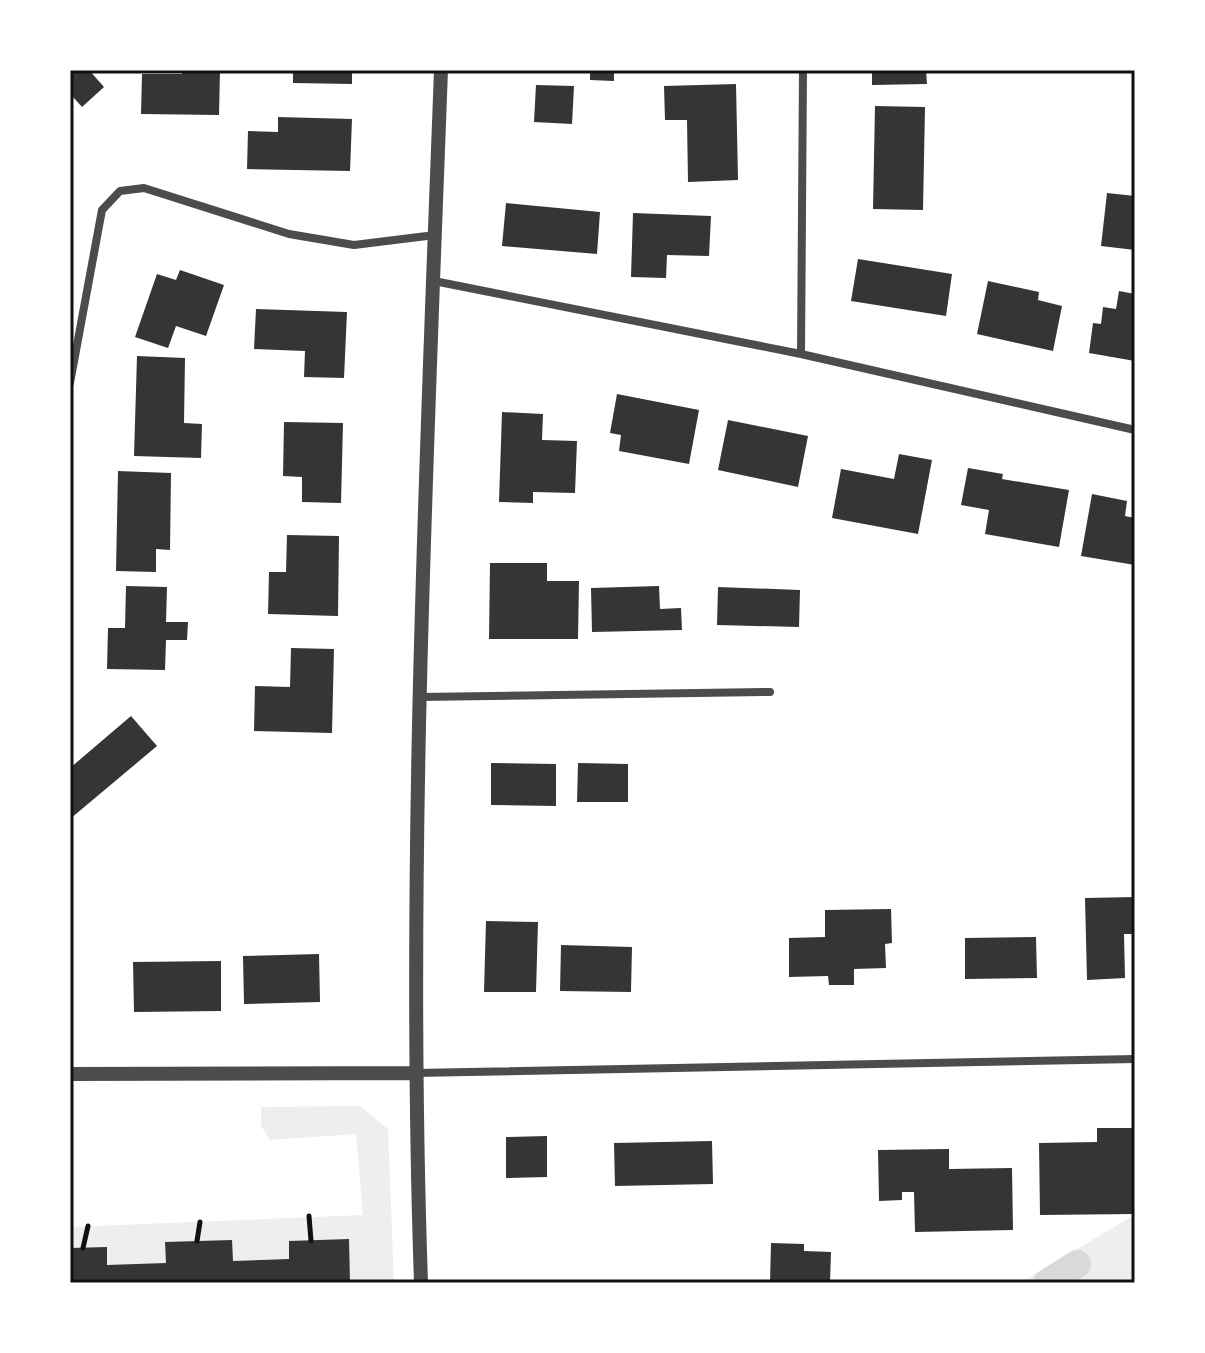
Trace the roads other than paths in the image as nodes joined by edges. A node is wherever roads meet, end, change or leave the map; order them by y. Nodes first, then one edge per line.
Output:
1 (441, 70) edge
2 (803, 70) edge
3 (435, 235) junction
4 (434, 281) junction
5 (801, 354) junction
6 (70, 383) edge
7 (1135, 430) edge
8 (770, 692) dead end
9 (418, 697) junction
10 (1135, 1059) edge
11 (414, 1073) junction
12 (70, 1074) edge
13 (421, 1283) edge

1 - 3 street
2 - 5 street
3 - 4 street
3 - 6 street
4 - 5 street
4 - 9 street
5 - 7 street
8 - 9 street
9 - 11 street
10 - 11 street
11 - 12 street
11 - 13 street

